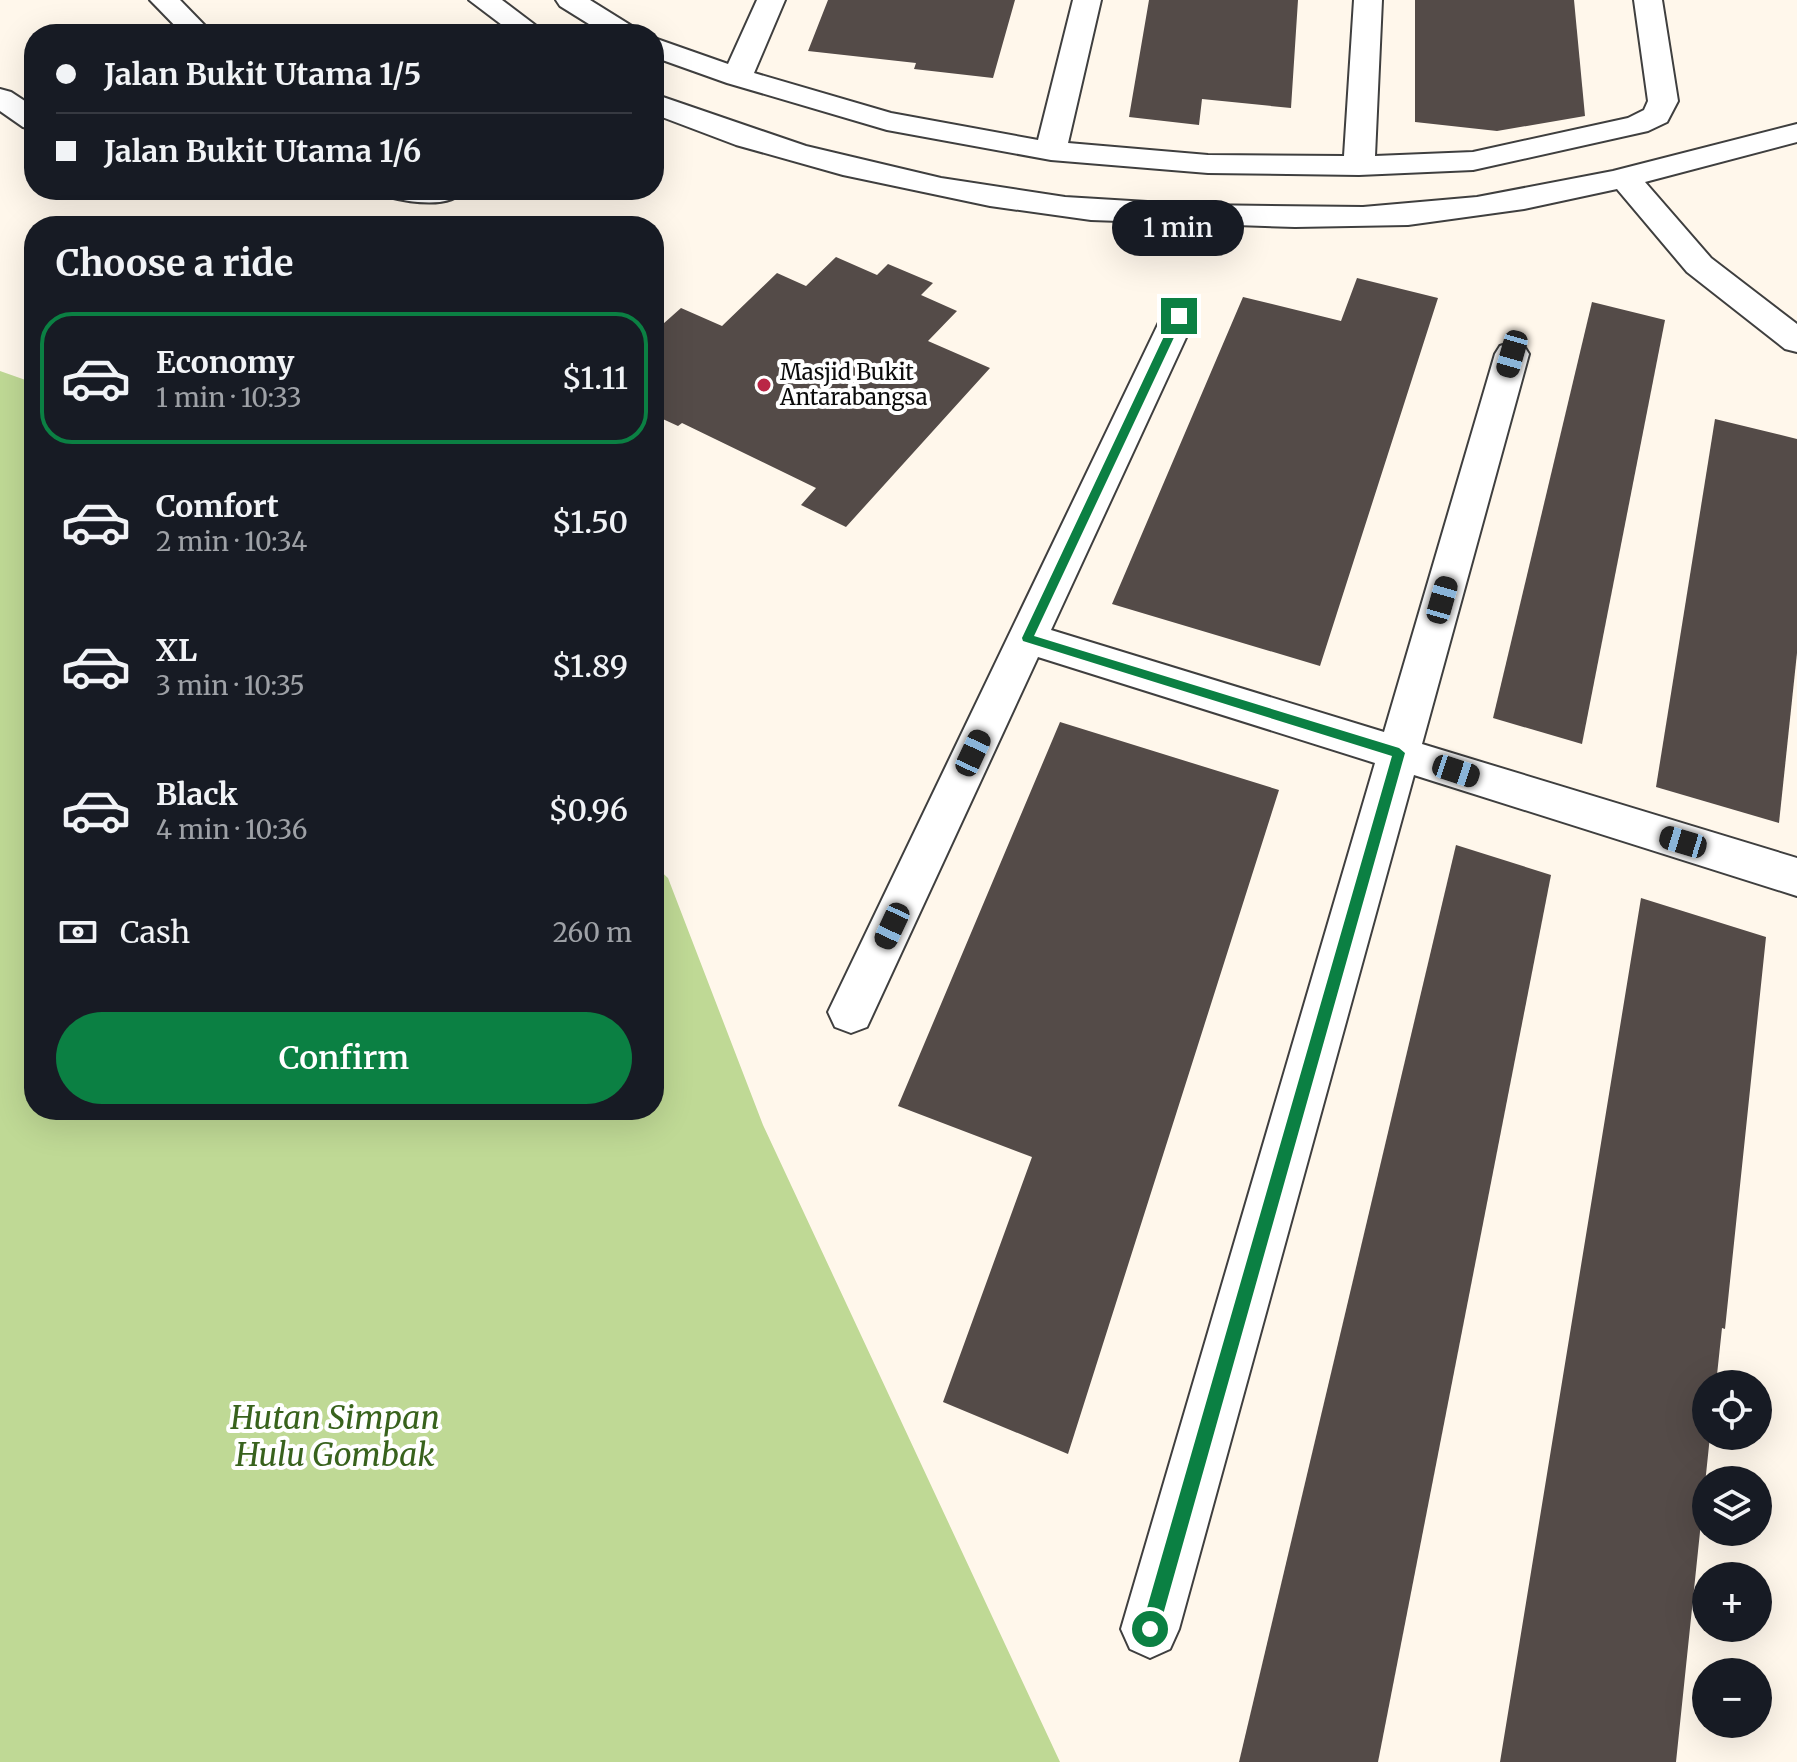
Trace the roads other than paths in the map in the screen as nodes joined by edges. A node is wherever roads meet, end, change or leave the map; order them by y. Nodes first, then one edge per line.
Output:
1 (164, 0) edge
2 (483, 0) edge
3 (570, 0) edge
4 (771, 0) edge
5 (1087, 0) edge
6 (1368, 0) edge
7 (1648, 0) edge
8 (189, 24) edge
9 (518, 24) edge
10 (609, 24) edge
11 (664, 51) edge
12 (737, 77) junction
13 (0, 98) edge
14 (664, 107) edge
15 (24, 114) edge
16 (1797, 133) edge
17 (1051, 151) junction
18 (1359, 166) junction
19 (1624, 177) junction
20 (1179, 316) dead end
21 (1797, 341) edge
22 (1512, 354) dead end
23 (1027, 638) junction
24 (1399, 753) junction
25 (1797, 877) edge
26 (851, 1012) dead end
27 (1150, 1629) dead end

1 - 8 street
2 - 9 street
3 - 10 street
4 - 12 street
5 - 17 street
6 - 18 street
7 - 18 street
11 - 12 street
12 - 17 street
13 - 15 street
14 - 19 street
16 - 19 street
17 - 18 street
19 - 21 street
20 - 23 street
22 - 24 street
23 - 24 street
23 - 26 street
24 - 25 street
24 - 27 street

